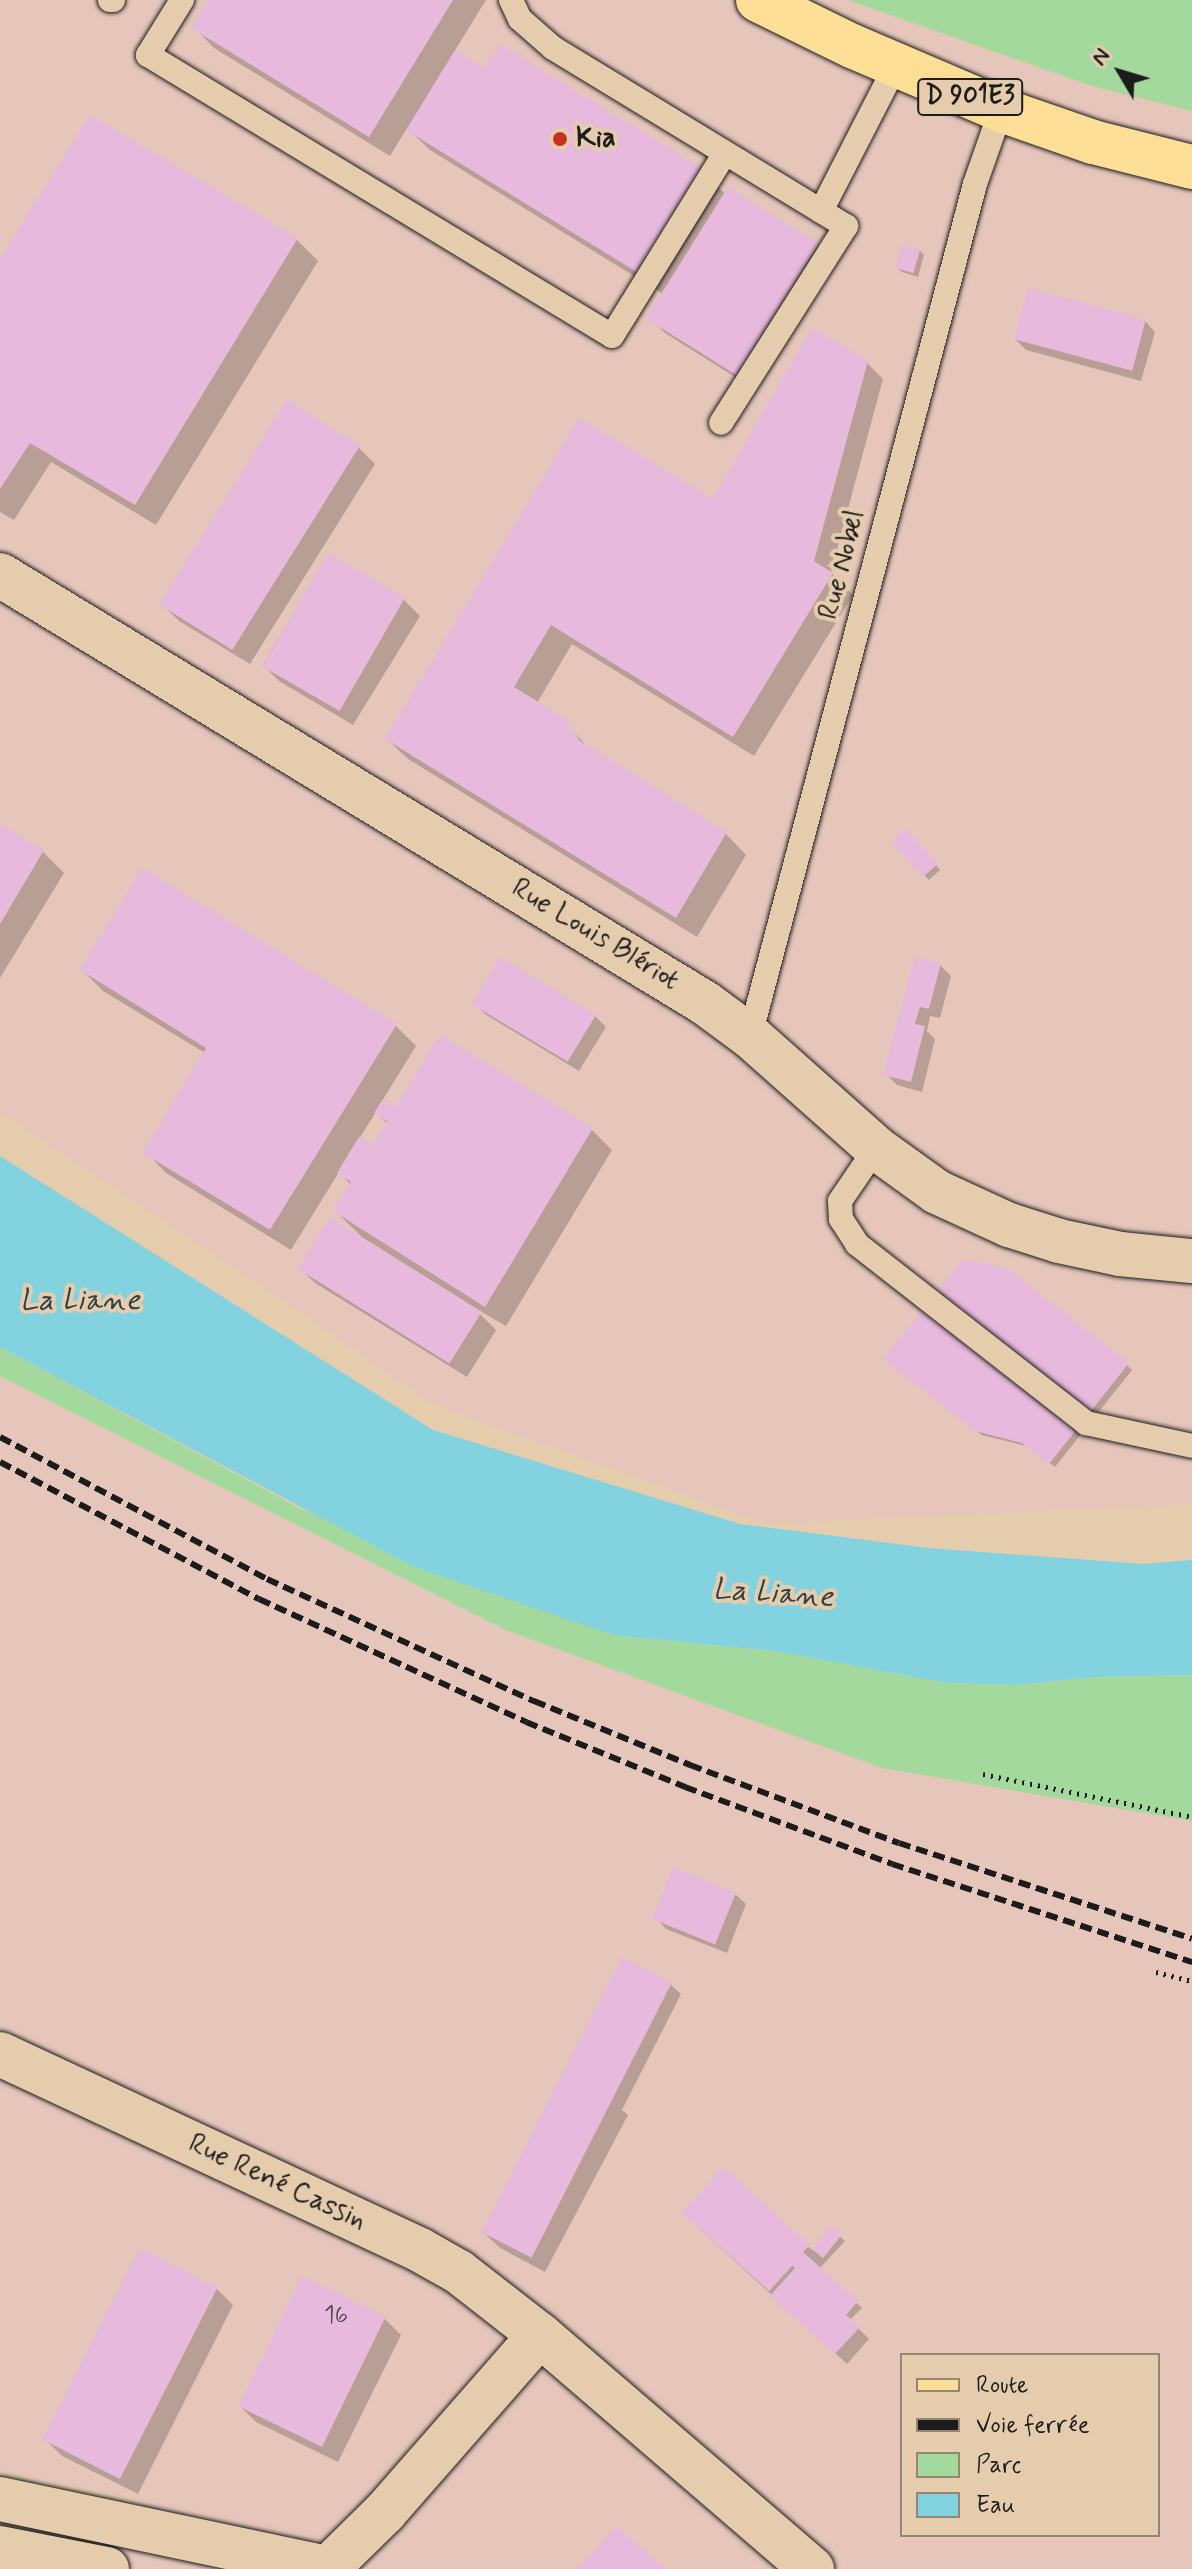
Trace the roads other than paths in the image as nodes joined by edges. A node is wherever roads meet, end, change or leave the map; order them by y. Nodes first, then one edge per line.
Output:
1 (182, 0) edge
2 (511, 0) edge
3 (758, 0) edge
4 (896, 65) junction
5 (1001, 110) junction
6 (724, 155) junction
7 (1192, 167) edge
8 (821, 211) junction
9 (721, 423) dead end
10 (0, 575) edge
11 (750, 1036) junction
12 (876, 1148) junction
13 (1192, 1261) edge
14 (1192, 1446) edge
15 (0, 2054) edge
16 (540, 2335) junction
17 (0, 2499) edge
18 (0, 2548) edge
19 (107, 2569) edge
20 (328, 2569) edge
21 (812, 2569) edge

1 - 6 lane
2 - 6 lane
3 - 4 main road, D 901E3
4 - 5 main road, D 901E3
4 - 8 lane
5 - 7 main road, D 901E3
5 - 11 lane, Rue Nobel
6 - 8 lane
8 - 9 lane
10 - 11 street, Rue Louis Blériot
11 - 12 street, Rue Louis Blériot
12 - 13 street, Rue Louis Blériot
12 - 14 lane
15 - 16 street, Rue René Cassin
16 - 20 street
16 - 21 street, Rue René Cassin
17 - 20 street
18 - 19 street

